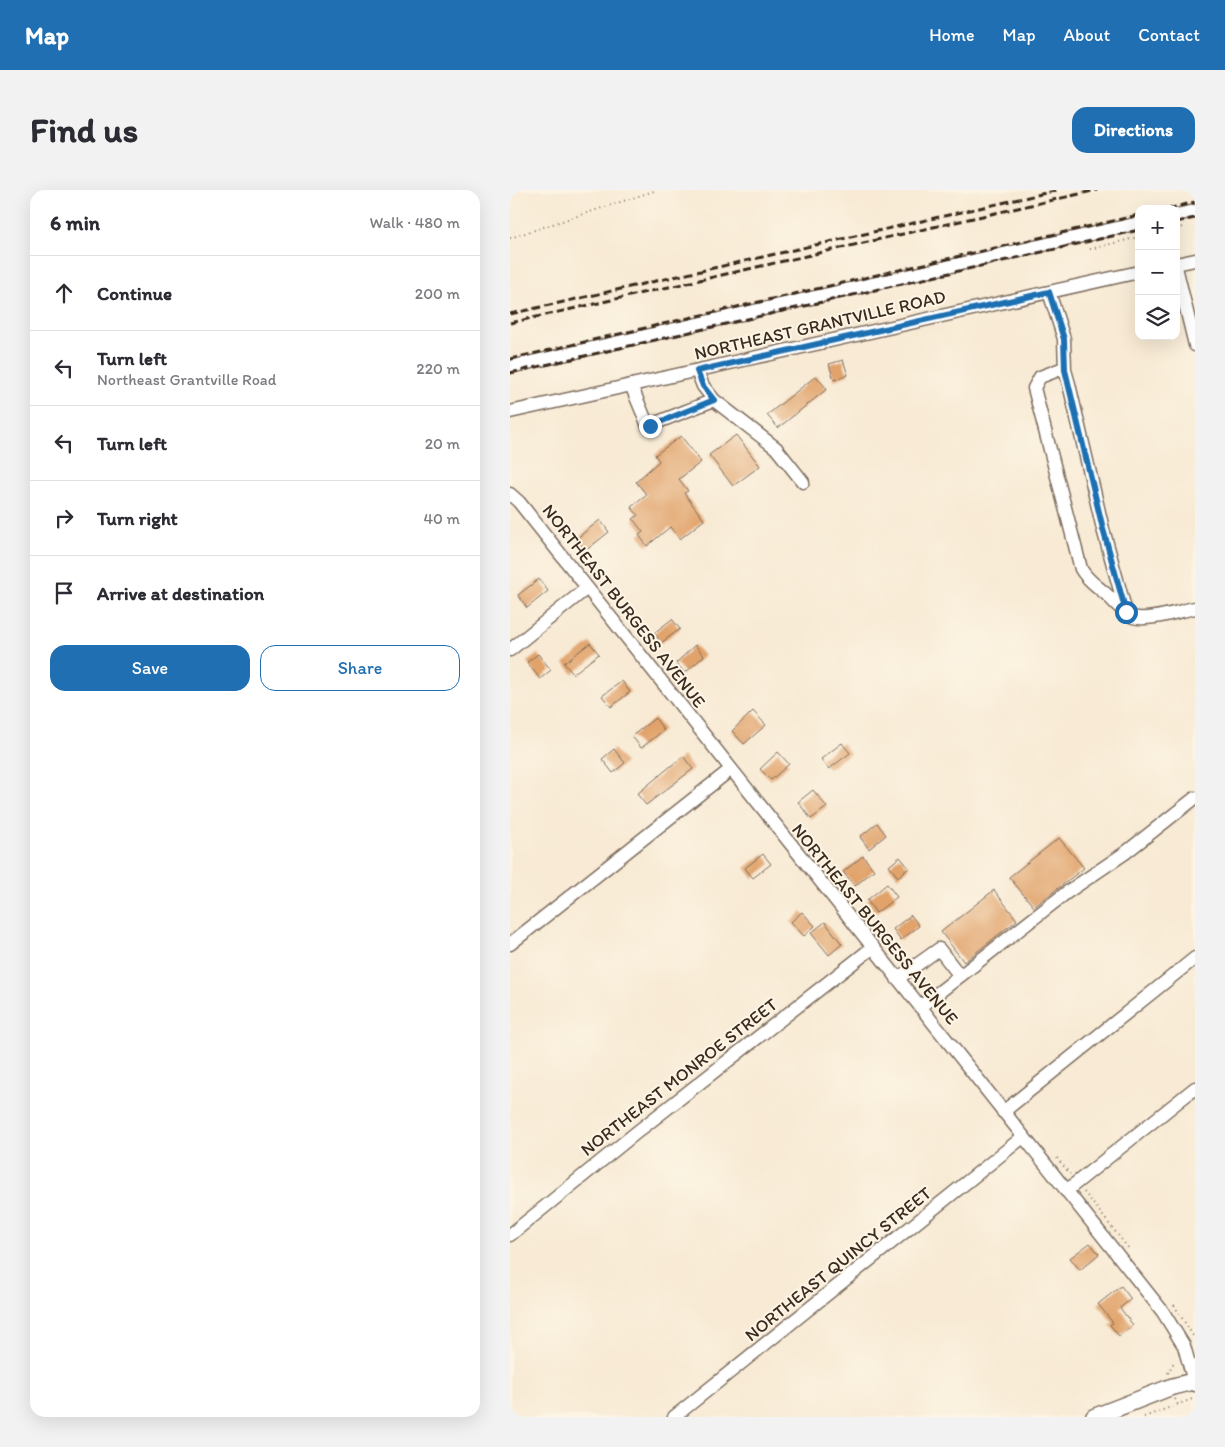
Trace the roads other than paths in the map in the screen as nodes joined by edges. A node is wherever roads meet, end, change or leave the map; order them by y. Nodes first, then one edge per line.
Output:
1 (1195, 211) edge
2 (1180, 214) edge
3 (1135, 224) edge
4 (1195, 260) edge
5 (1180, 265) edge
6 (1135, 273) edge
7 (1180, 283) edge
8 (1049, 292) junction
9 (1195, 345) edge
10 (510, 367) edge
11 (1065, 370) junction
12 (697, 371) junction
13 (631, 385) junction
14 (714, 400) junction
15 (510, 412) edge
16 (803, 482) dead end
17 (513, 496) edge
18 (587, 588) junction
19 (1195, 608) edge
20 (1126, 612) junction
21 (510, 650) edge
22 (730, 770) junction
23 (1195, 798) edge
24 (510, 944) edge
25 (872, 948) junction
26 (1195, 958) edge
27 (960, 976) junction
28 (897, 979) junction
29 (920, 1008) junction
30 (1195, 1088) edge
31 (1003, 1112) junction
32 (1023, 1137) junction
33 (1066, 1191) junction
34 (510, 1235) edge
35 (1195, 1383) edge
36 (674, 1417) edge
37 (1094, 1417) edge

1 - 2 street
3 - 10 street
4 - 5 street
6 - 8 street, NORTHEAST GRANTVILLE ROAD
7 - 9 street
8 - 11 street
8 - 12 street, NORTHEAST GRANTVILLE ROAD
11 - 20 street
11 - 20 street
12 - 13 street, NORTHEAST GRANTVILLE ROAD
12 - 14 street
13 - 14 street
13 - 15 street, NORTHEAST GRANTVILLE ROAD
14 - 16 street
17 - 18 street, NORTHEAST BURGESS AVENUE
18 - 21 street
18 - 22 street, NORTHEAST BURGESS AVENUE
19 - 20 street
22 - 24 street
22 - 25 street, NORTHEAST BURGESS AVENUE
23 - 27 street
25 - 28 street, NORTHEAST BURGESS AVENUE
25 - 34 street, NORTHEAST MONROE STREET
26 - 31 street
27 - 28 street
27 - 29 street
28 - 29 street, NORTHEAST BURGESS AVENUE
29 - 31 street, NORTHEAST BURGESS AVENUE
30 - 33 street
31 - 32 street, NORTHEAST BURGESS AVENUE
32 - 33 street, NORTHEAST BURGESS AVENUE
32 - 36 street, NORTHEAST QUINCY STREET
33 - 35 street, NORTHEAST BURGESS AVENUE
35 - 37 main road

